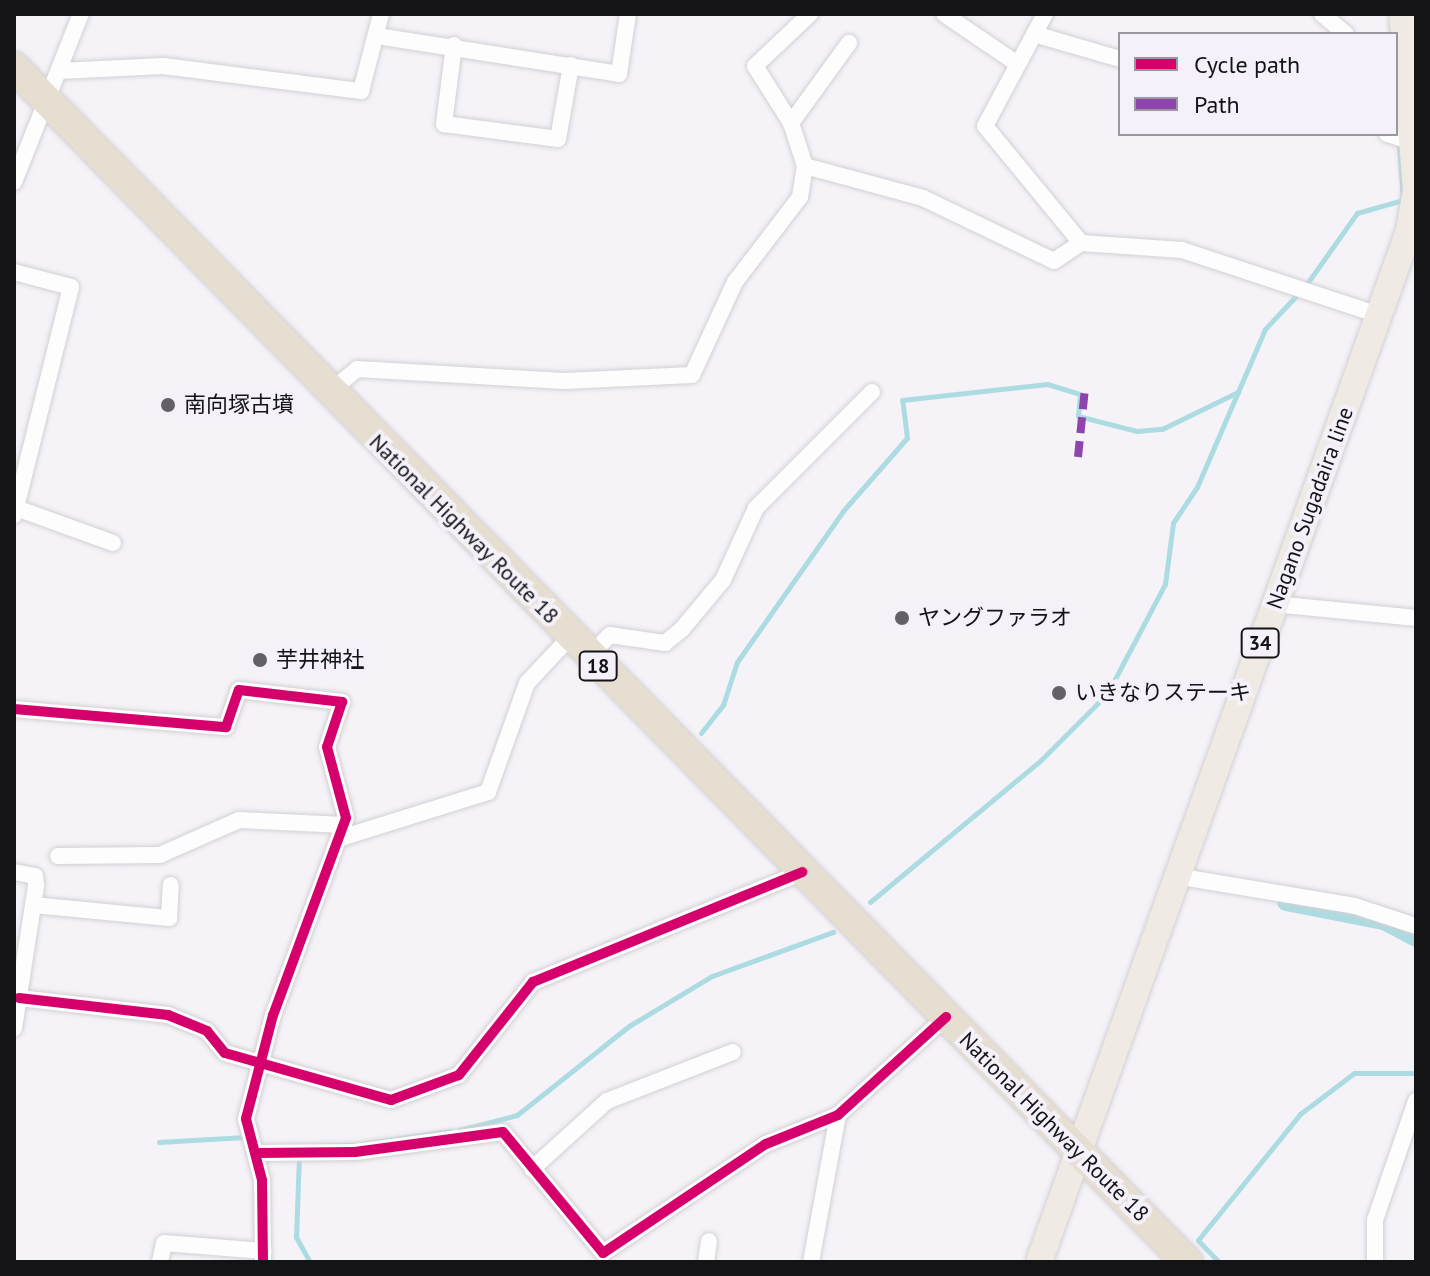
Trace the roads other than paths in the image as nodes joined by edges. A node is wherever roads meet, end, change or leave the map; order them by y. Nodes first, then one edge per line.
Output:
1 (81, 14) edge
2 (381, 14) edge
3 (628, 14) edge
4 (944, 14) edge
5 (1045, 14) edge
6 (1322, 14) edge
7 (1402, 14) edge
8 (808, 15) edge
9 (1344, 32) edge
10 (1034, 34) junction
11 (377, 36) junction
12 (849, 43) dead end
13 (454, 45) junction
14 (1118, 58) edge
15 (1016, 63) junction
16 (571, 65) junction
17 (59, 71) junction
18 (1407, 76) edge
19 (27, 82) edge
20 (791, 123) junction
21 (1394, 136) edge
22 (1414, 142) junction
23 (805, 166) junction
24 (14, 182) edge
25 (1081, 243) junction
26 (14, 272) edge
27 (1381, 316) junction
28 (329, 392) junction
29 (872, 392) dead end
30 (15, 512) edge
31 (113, 543) dead end
32 (1274, 604) junction
33 (1416, 618) edge
34 (570, 637) junction
35 (603, 642) dead end
36 (14, 709) edge
37 (343, 832) junction
38 (58, 856) dead end
39 (14, 872) edge
40 (802, 872) junction
41 (1176, 876) junction
42 (171, 885) dead end
43 (33, 905) junction
44 (1416, 926) edge
45 (19, 998) junction
46 (946, 1017) junction
47 (14, 1028) edge
48 (733, 1052) dead end
49 (262, 1065) junction
50 (1416, 1101) edge
51 (838, 1115) junction
52 (258, 1153) junction
53 (1080, 1153) junction
54 (532, 1169) junction
55 (709, 1241) dead end
56 (264, 1257) edge
57 (603, 1257) edge
58 (160, 1262) edge
59 (706, 1262) edge
60 (811, 1262) edge
61 (1039, 1262) edge
62 (1187, 1262) edge
63 (1375, 1262) edge

1 - 17 street
2 - 11 street
3 - 16 street
4 - 15 street
5 - 10 street
6 - 9 street
7 - 18 main road, Nagano Sugadaira line / 34
8 - 20 street
10 - 14 street
10 - 15 street
11 - 13 street
11 - 17 street
12 - 20 street
13 - 16 street
13 - 16 street
15 - 25 street
17 - 19 street
18 - 22 main road, Nagano Sugadaira line / 34
19 - 24 street
19 - 28 highway, National Highway Route 18 / 18
20 - 23 street
21 - 22 street
22 - 27 main road, Nagano Sugadaira line / 34
23 - 25 street
23 - 28 street
25 - 27 street
26 - 30 street
27 - 32 main road, Nagano Sugadaira line / 34
28 - 34 highway, National Highway Route 18 / 18
29 - 35 street
30 - 31 street
32 - 33 street
32 - 41 main road, Nagano Sugadaira line / 34
34 - 37 street
34 - 40 highway, National Highway Route 18 / 18
36 - 37 street
37 - 38 street
37 - 49 street
39 - 43 street
40 - 46 highway, National Highway Route 18 / 18
40 - 49 street
41 - 44 street
41 - 53 main road, Nagano Sugadaira line / 34
42 - 43 street
43 - 45 street
45 - 47 street
45 - 49 street
46 - 51 street
46 - 53 highway, National Highway Route 18 / 18
48 - 54 street
49 - 52 street
50 - 63 street
51 - 57 street
51 - 60 street
52 - 54 street
52 - 56 street
53 - 61 main road, Nagano Sugadaira line / 34
53 - 62 highway, National Highway Route 18 / 18
54 - 57 street
55 - 59 street
56 - 58 street

